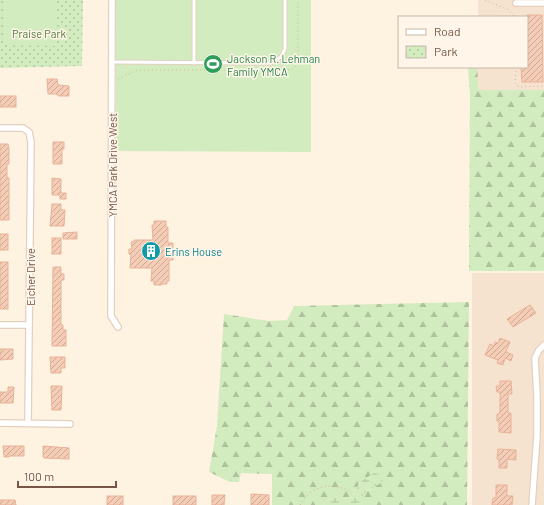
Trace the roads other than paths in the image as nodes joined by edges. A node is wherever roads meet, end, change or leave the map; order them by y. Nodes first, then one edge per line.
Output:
1 (112, 0) edge
2 (194, 0) edge
3 (284, 0) edge
4 (516, 3) dead end
5 (544, 3) edge
6 (112, 62) junction
7 (194, 63) junction
8 (0, 128) edge
9 (0, 325) edge
10 (29, 325) junction
11 (118, 327) dead end
12 (544, 345) edge
13 (28, 422) junction
14 (0, 423) edge
15 (70, 424) dead end
16 (532, 505) edge

1 - 6 street, YMCA Park Drive West
2 - 7 lane
3 - 7 lane
4 - 5 street
6 - 7 lane
6 - 11 street, YMCA Park Drive West
8 - 10 street, Eicher Drive
9 - 10 street
10 - 13 street, Eicher Drive
12 - 16 street
13 - 14 street
13 - 15 street

